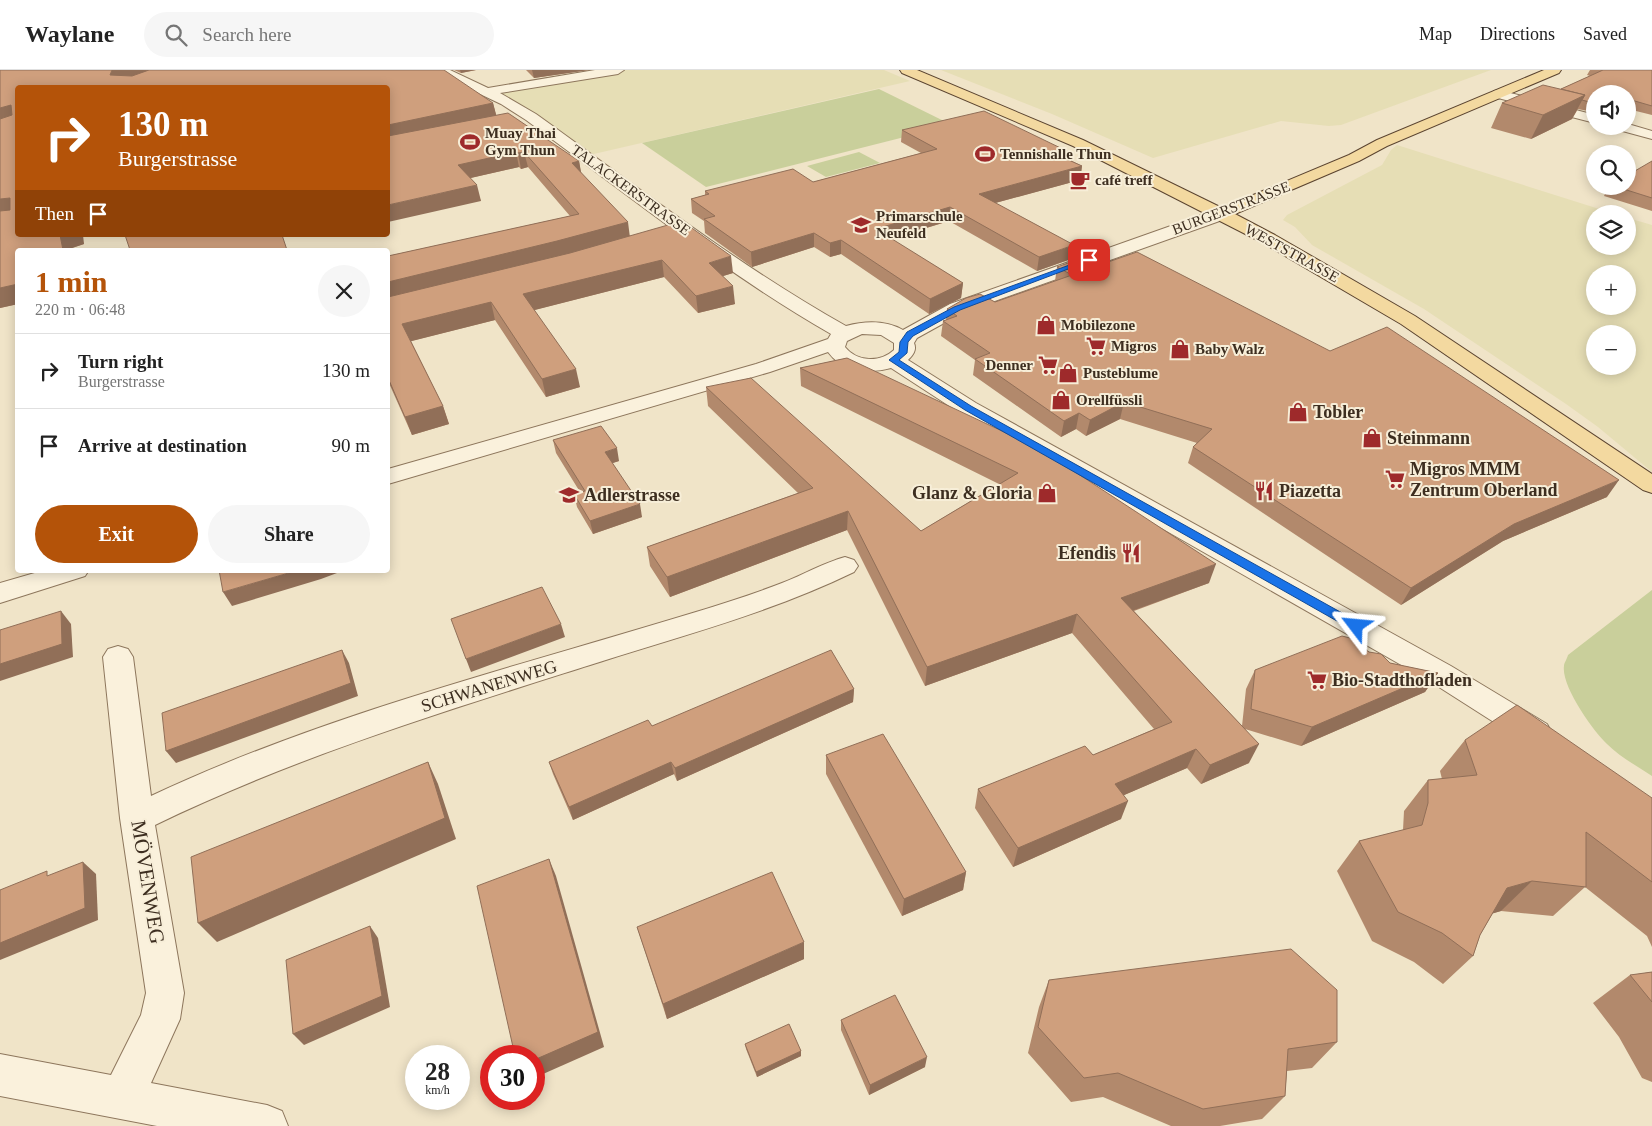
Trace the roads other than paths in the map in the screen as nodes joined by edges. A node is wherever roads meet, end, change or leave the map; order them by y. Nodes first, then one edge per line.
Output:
1 (440, 70) edge
2 (618, 70) edge
3 (906, 70) edge
4 (1555, 70) edge
5 (485, 92) junction
6 (1499, 94) junction
7 (531, 117) junction
8 (1586, 117) edge
9 (507, 122) edge
10 (1636, 130) edge
11 (1652, 135) edge
12 (1222, 214) junction
13 (687, 229) junction
14 (668, 234) edge
15 (957, 308) junction
16 (870, 328) junction
17 (840, 338) junction
18 (899, 351) junction
19 (857, 363) junction
20 (763, 368) junction
21 (390, 476) edge
22 (1652, 485) edge
23 (845, 566) dead end
24 (50, 574) edge
25 (0, 593) edge
26 (118, 657) dead end
27 (1559, 748) edge
28 (137, 818) junction
29 (0, 1075) edge
30 (122, 1098) junction
31 (267, 1126) edge

1 - 5 street, TALACKERSTRASSE
2 - 5 street
3 - 12 main road, WESTSTRASSE
4 - 6 main road, BURGERSTRASSE
5 - 7 street, TALACKERSTRASSE
6 - 8 street
6 - 12 main road, BURGERSTRASSE
7 - 9 street
7 - 13 street, TALACKERSTRASSE
10 - 11 street
12 - 15 street, BURGERSTRASSE
12 - 22 main road, WESTSTRASSE
13 - 14 street
13 - 17 street, TALACKERSTRASSE
15 - 16 street, BURGERSTRASSE
15 - 18 street, BURGERSTRASSE
16 - 17 street, BURGERSTRASSE
16 - 18 street
17 - 19 street, TALACKERSTRASSE
17 - 20 street
18 - 19 street
18 - 27 street
19 - 20 street
20 - 21 street
23 - 28 street, SCHWANENWEG
24 - 25 street
26 - 28 street, MÖVENWEG
28 - 30 street, MÖVENWEG
29 - 30 street
30 - 31 street

